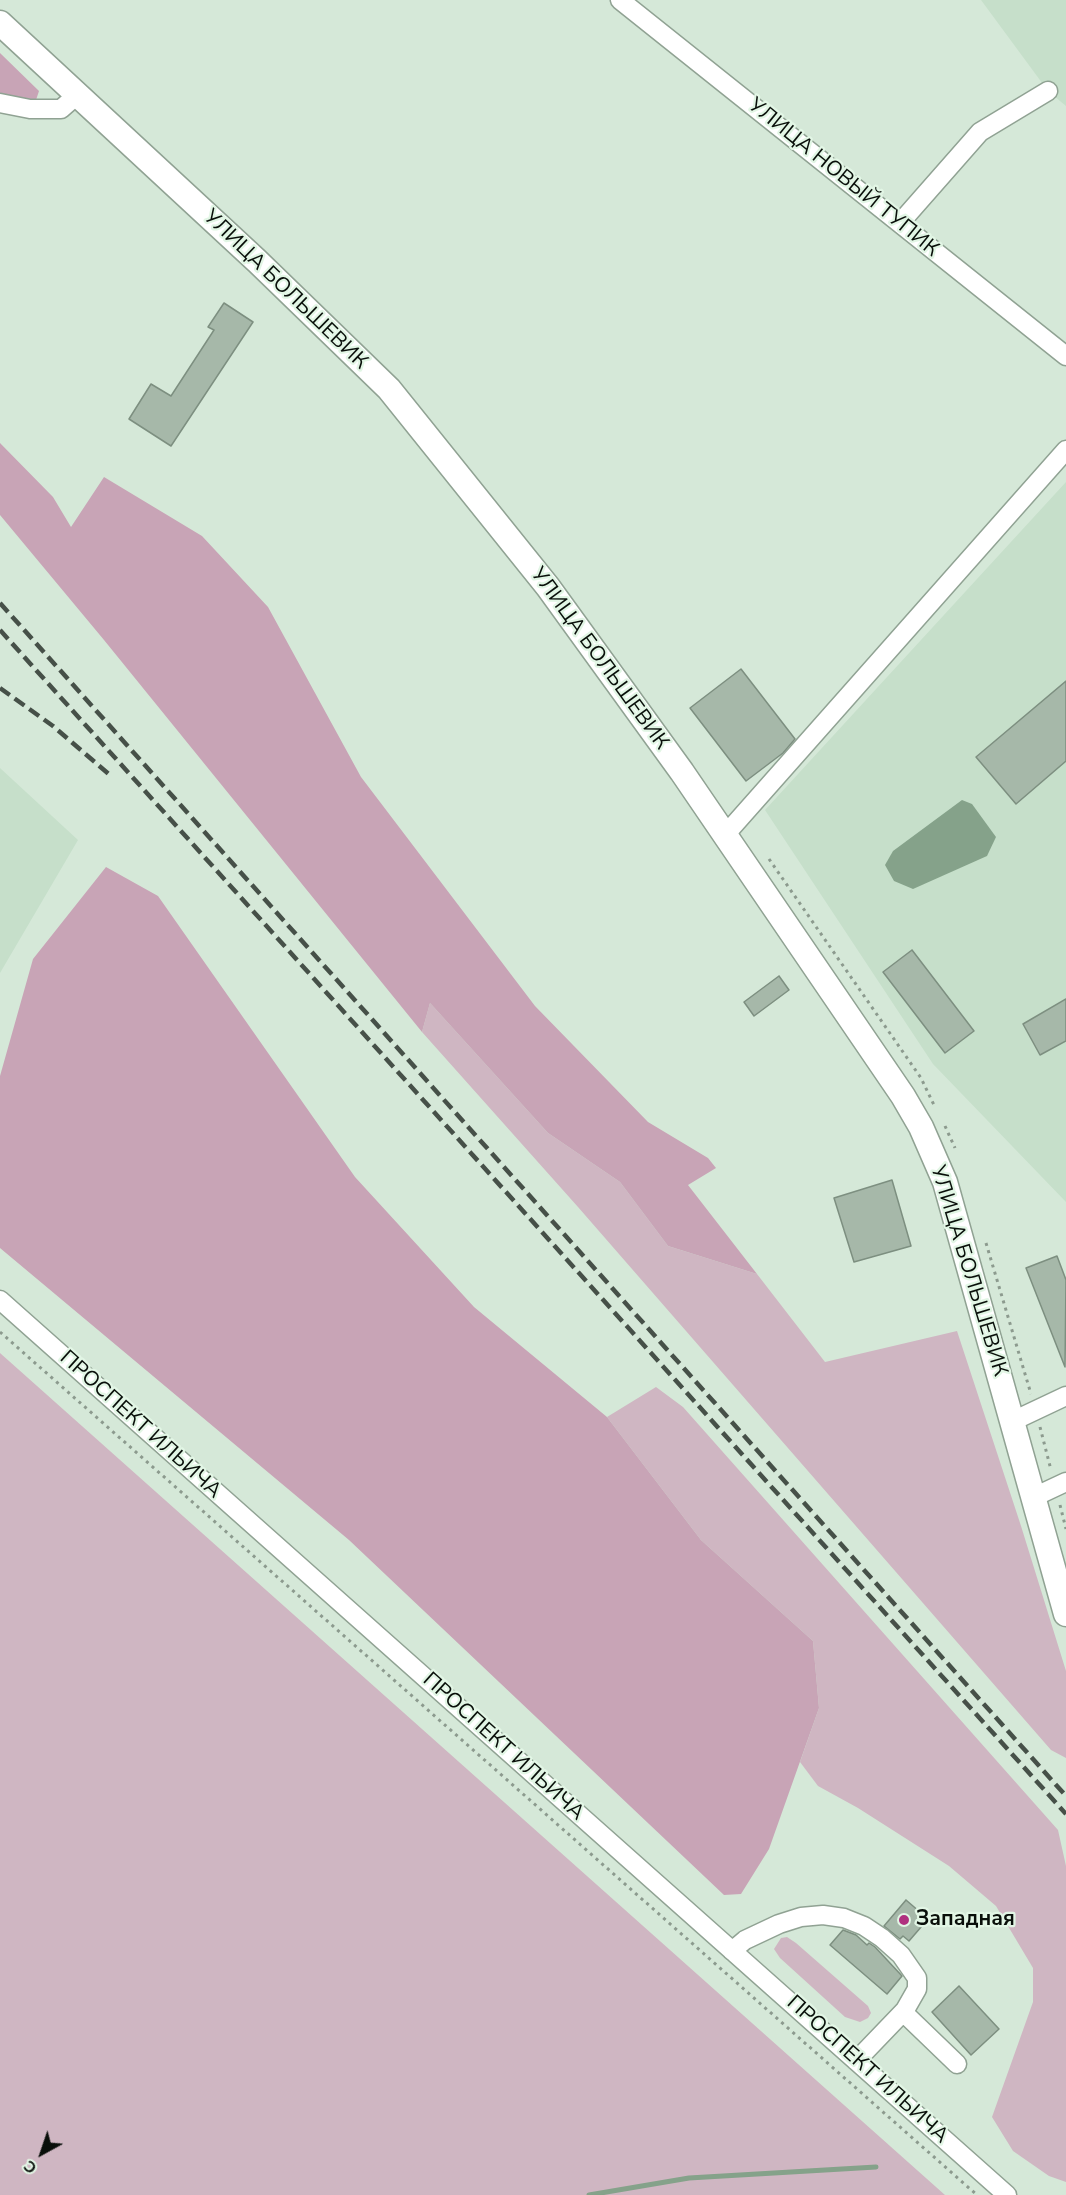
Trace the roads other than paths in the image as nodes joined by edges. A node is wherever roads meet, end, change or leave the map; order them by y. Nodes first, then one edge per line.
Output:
1 (620, 0) edge
2 (0, 23) edge
3 (1048, 91) dead end
4 (77, 94) junction
5 (0, 103) edge
6 (900, 223) junction
7 (1066, 356) edge
8 (1066, 450) edge
9 (725, 835) junction
10 (0, 1300) edge
11 (1066, 1396) edge
12 (1013, 1421) junction
13 (1066, 1482) edge
14 (1034, 1497) junction
15 (1066, 1614) edge
16 (732, 1951) junction
17 (903, 2012) junction
18 (856, 2061) junction
19 (957, 2064) dead end
20 (1007, 2195) edge

1 - 6 street, УЛИЦА НОВЫЙ ТУПИК
2 - 4 main road, УЛИЦА БОЛЬШЕВИК
3 - 6 street
4 - 5 street
4 - 9 main road, УЛИЦА БОЛЬШЕВИК
6 - 7 street, УЛИЦА НОВЫЙ ТУПИК
8 - 9 street
9 - 12 main road, УЛИЦА БОЛЬШЕВИК
10 - 16 street, ПРОСПЕКТ ИЛЬИЧА
11 - 12 street
12 - 14 main road, УЛИЦА БОЛЬШЕВИК
13 - 14 street
14 - 15 main road, УЛИЦА БОЛЬШЕВИК
16 - 17 street
16 - 18 street, ПРОСПЕКТ ИЛЬИЧА
17 - 18 street
17 - 19 street
18 - 20 street, ПРОСПЕКТ ИЛЬИЧА

